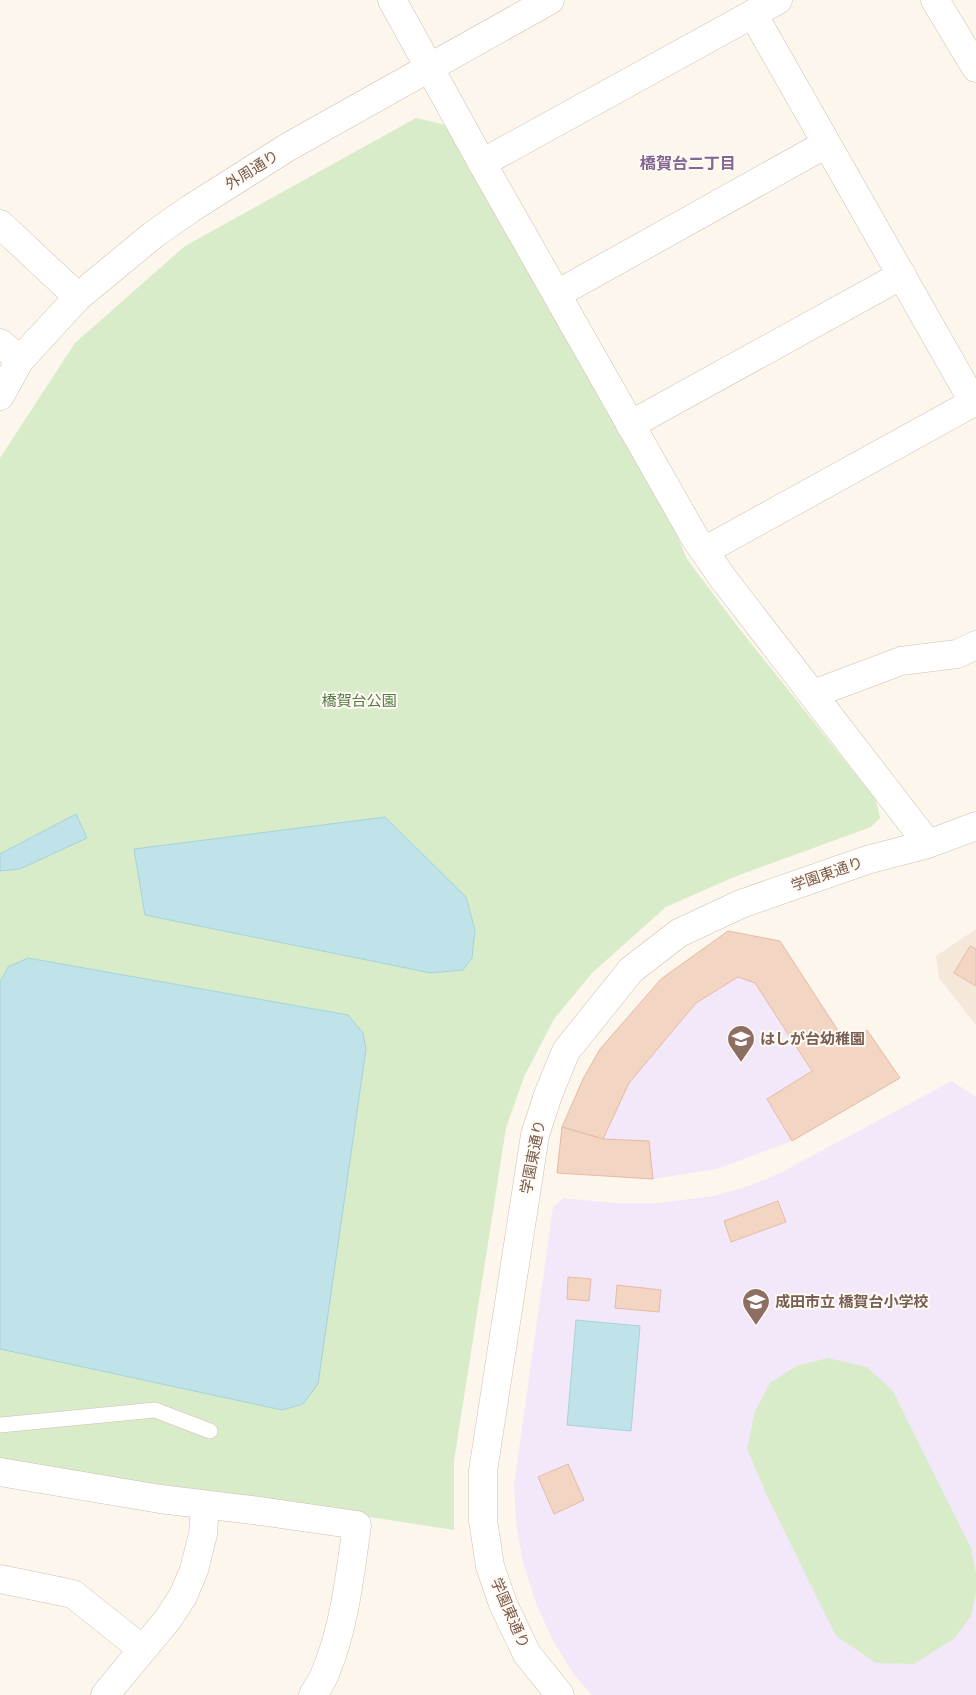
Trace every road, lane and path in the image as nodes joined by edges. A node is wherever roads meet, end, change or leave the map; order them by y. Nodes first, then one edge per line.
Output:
1 (392, 0) edge
2 (550, 0) edge
3 (778, 0) edge
4 (935, 0) edge
5 (753, 14) junction
6 (975, 63) edge
7 (430, 68) junction
8 (826, 144) junction
9 (482, 163) junction
10 (0, 224) edge
11 (902, 275) junction
12 (557, 294) junction
13 (78, 297) junction
14 (10, 352) edge
15 (0, 396) edge
16 (975, 402) edge
17 (630, 425) junction
18 (704, 551) junction
19 (976, 645) edge
20 (813, 694) junction
21 (976, 826) edge
22 (928, 844) junction
23 (0, 1425) edge
24 (210, 1431) dead end
25 (0, 1472) edge
26 (205, 1505) junction
27 (0, 1579) edge
28 (142, 1649) junction
29 (105, 1695) edge
30 (313, 1695) edge
31 (560, 1695) edge

1 - 7 street
2 - 7 street, 外周通り
3 - 5 street
4 - 6 street
5 - 8 street
5 - 9 street
7 - 9 street
7 - 13 street, 外周通り
8 - 11 street
8 - 12 street
9 - 12 street
10 - 13 street
11 - 16 street
11 - 17 street
12 - 17 street
13 - 14 street, 外周通り
14 - 15 street, 外周通り
16 - 18 street
17 - 18 street
18 - 20 street
19 - 20 street
20 - 22 street
21 - 22 street, 学園東通り
22 - 31 street, 学園東通り
23 - 24 lane
25 - 26 street
26 - 28 street
26 - 30 street
27 - 28 street
28 - 29 street

